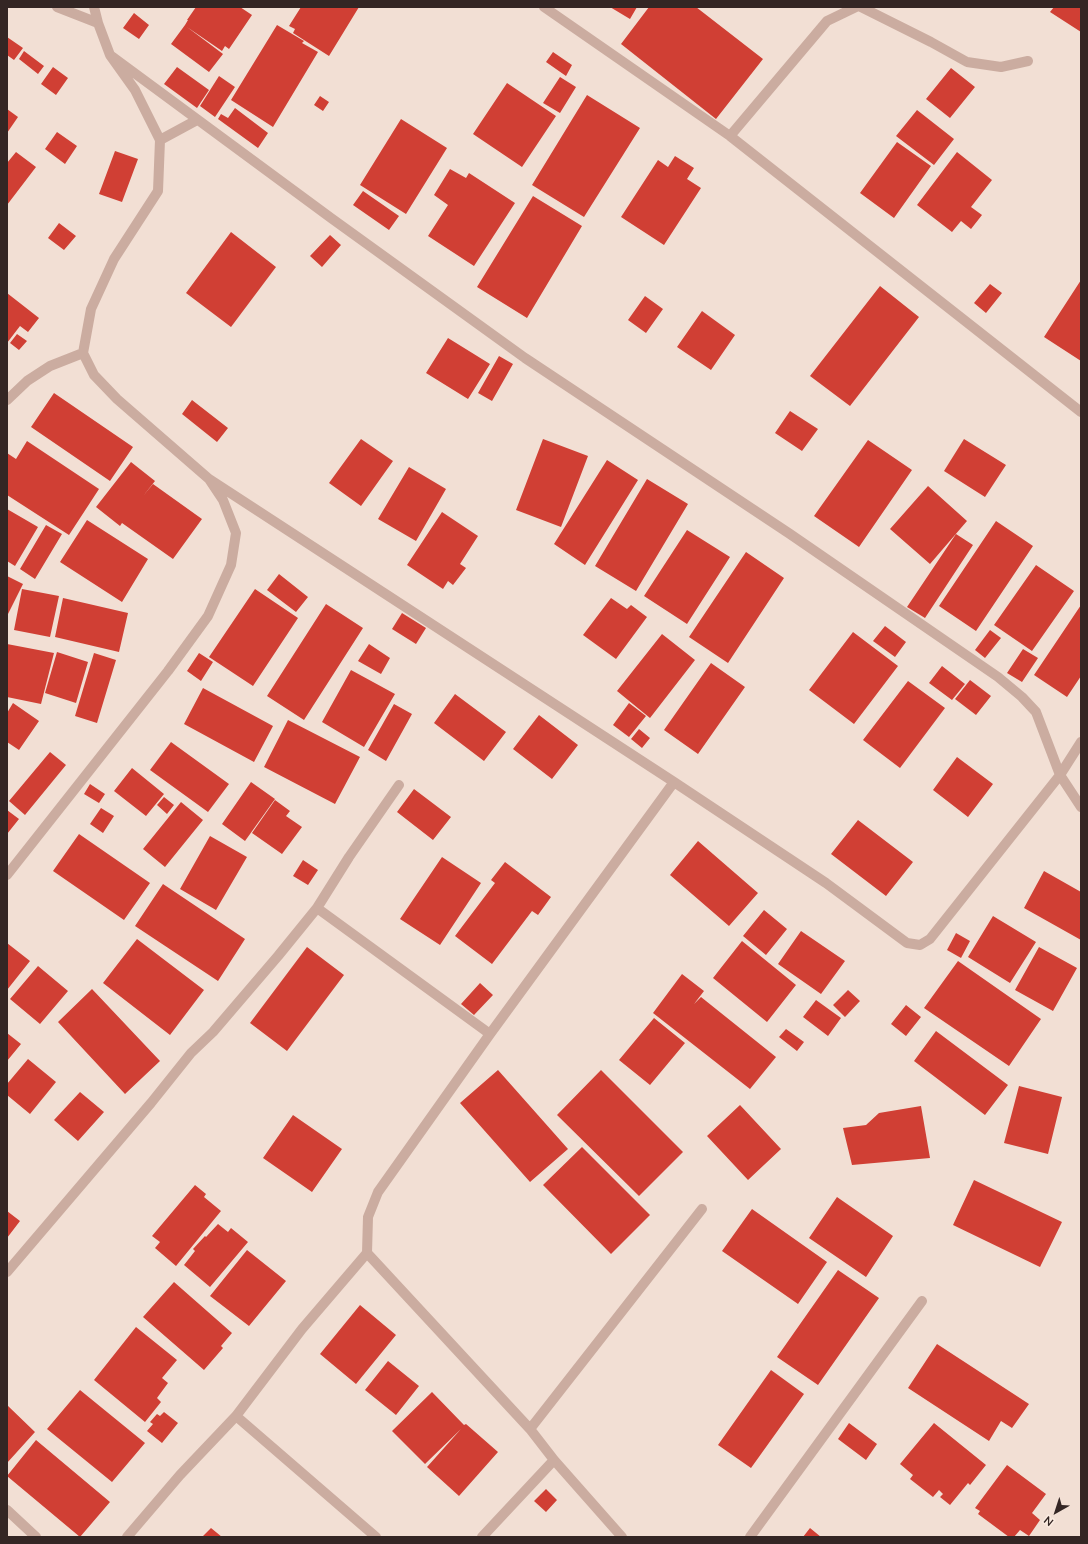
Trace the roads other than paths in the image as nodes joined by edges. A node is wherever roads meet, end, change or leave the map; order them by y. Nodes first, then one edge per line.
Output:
1 (57, 7) edge
2 (94, 7) edge
3 (544, 7) edge
4 (856, 7) edge
5 (861, 7) edge
6 (98, 23) junction
7 (110, 55) junction
8 (1028, 61) dead end
9 (197, 120) junction
10 (730, 136) junction
11 (160, 140) junction
12 (82, 353) junction
13 (7, 400) edge
14 (1081, 412) edge
15 (209, 479) junction
16 (1081, 742) edge
17 (1060, 775) junction
18 (674, 782) junction
19 (399, 785) dead end
20 (1081, 807) edge
21 (7, 875) edge
22 (317, 908) junction
23 (490, 1034) junction
24 (702, 1209) dead end
25 (367, 1254) junction
26 (7, 1272) edge
27 (922, 1301) dead end
28 (236, 1416) junction
29 (530, 1429) junction
30 (554, 1460) junction
31 (7, 1510) edge
32 (36, 1537) edge
33 (127, 1537) edge
34 (376, 1537) edge
35 (482, 1537) edge
36 (622, 1537) edge
37 (750, 1537) edge

1 - 6 street
2 - 6 street
3 - 10 street
4 - 10 street
5 - 8 street
6 - 7 street
7 - 9 street
7 - 11 street
9 - 11 street
9 - 17 street
10 - 14 street
11 - 12 street
12 - 13 street
12 - 15 street
15 - 18 street
15 - 21 street
16 - 17 street
17 - 18 street
17 - 20 street
18 - 23 street
19 - 22 street
22 - 23 street
22 - 26 street
23 - 25 street
24 - 29 street
25 - 28 street
25 - 29 street
27 - 37 street
28 - 33 street
28 - 34 street
29 - 30 street
30 - 35 street
30 - 36 street
31 - 32 street

